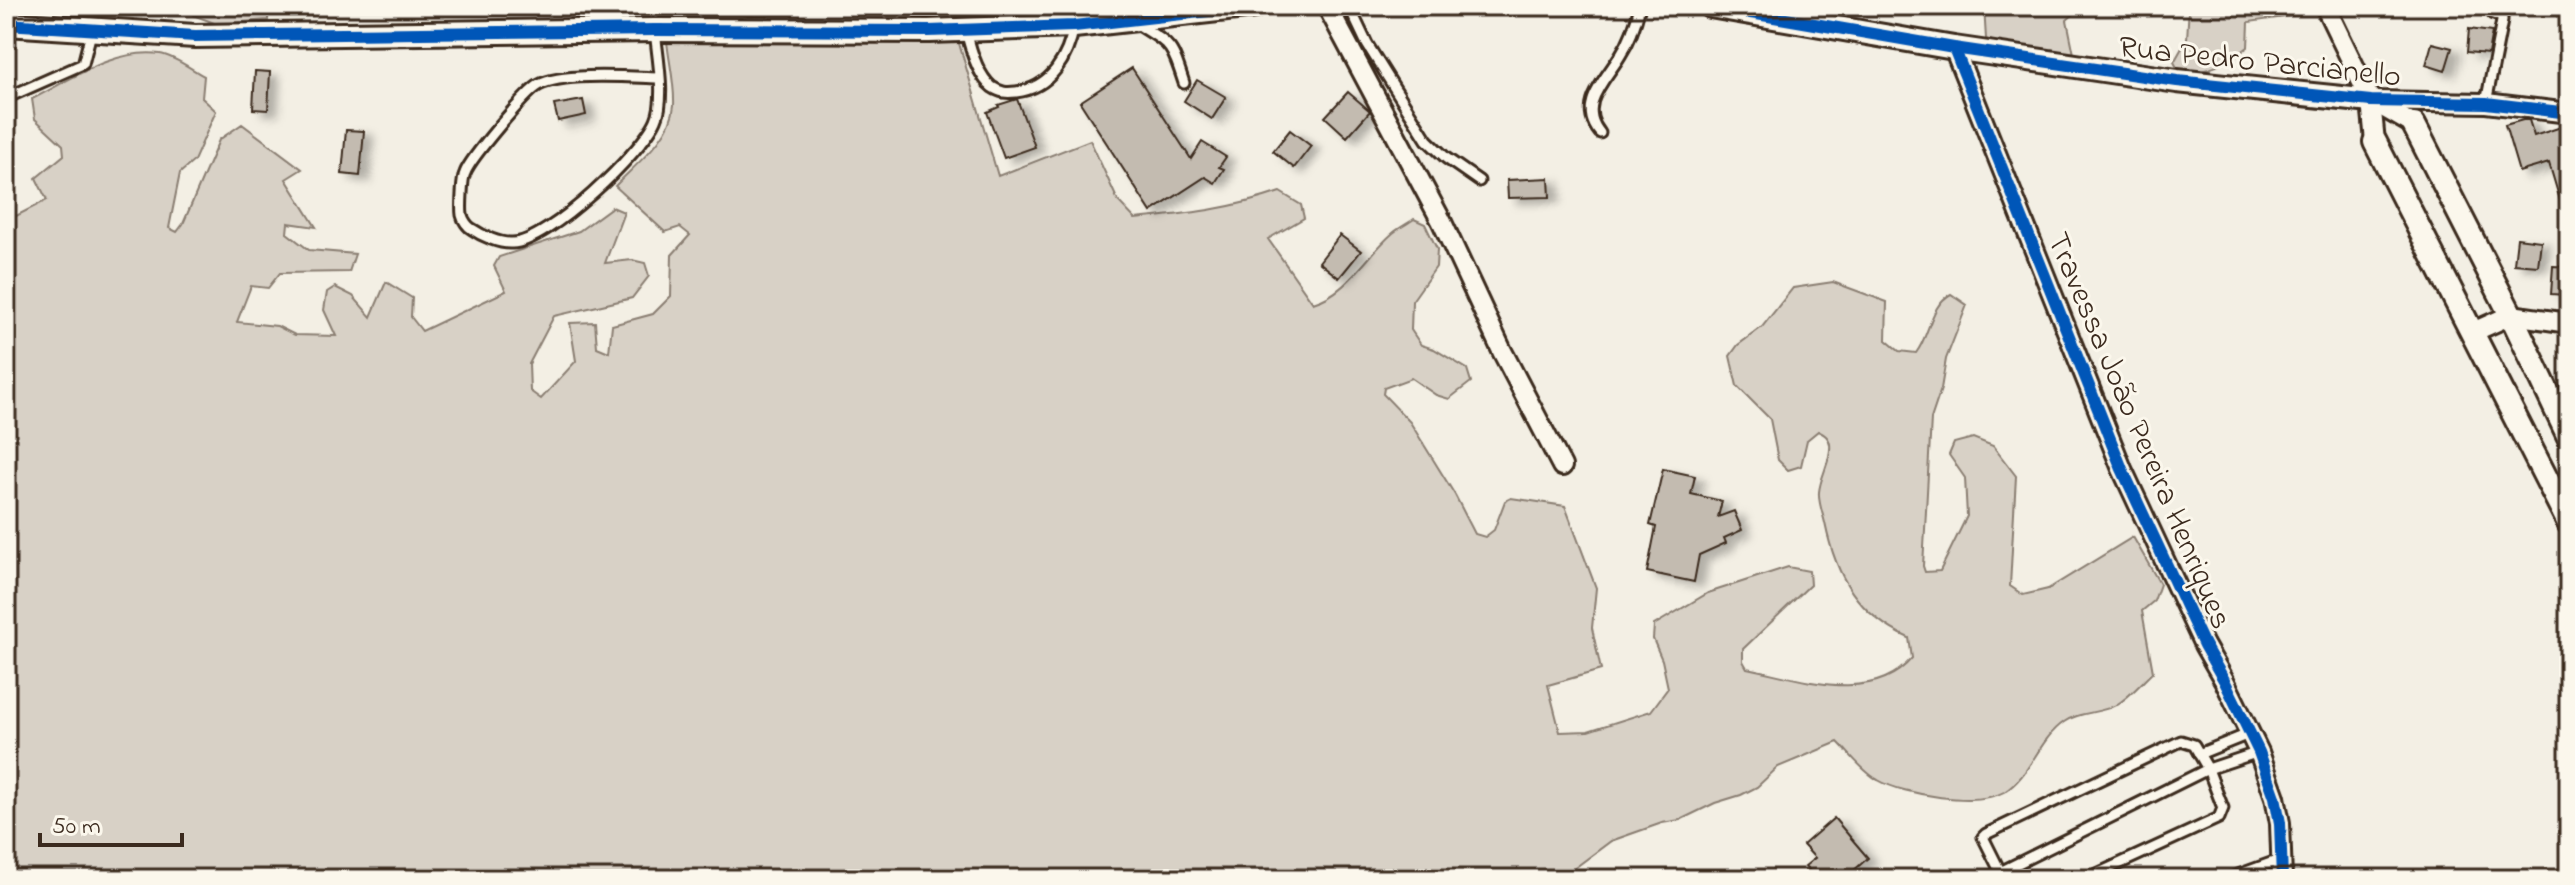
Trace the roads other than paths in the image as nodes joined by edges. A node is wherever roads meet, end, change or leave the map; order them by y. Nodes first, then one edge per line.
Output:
1 (1254, 6) edge
2 (1327, 6) edge
3 (1349, 6) edge
4 (1640, 6) edge
5 (1710, 6) edge
6 (2325, 6) edge
7 (2488, 6) edge
8 (1751, 9) edge
9 (1131, 20) junction
10 (6, 24) edge
11 (1074, 26) junction
12 (92, 29) junction
13 (655, 30) junction
14 (966, 30) junction
15 (1954, 48) junction
16 (659, 78) junction
17 (1184, 83) dead end
18 (6, 98) edge
19 (2371, 101) junction
20 (2486, 103) junction
21 (2569, 113) edge
22 (2414, 125) joint
23 (1600, 133) dead end
24 (2375, 142) joint
25 (1479, 181) dead end
26 (2511, 315) junction
27 (2569, 323) edge
28 (2473, 332) junction
29 (2569, 437) edge
30 (1562, 466) dead end
31 (2569, 523) edge
32 (2251, 733) junction
33 (2259, 752) junction
34 (2199, 754) junction
35 (2208, 769) junction
36 (2282, 859) junction
37 (2002, 876) edge
38 (1986, 879) edge
39 (2086, 879) edge
40 (2227, 879) edge
41 (2282, 879) edge

1 - 9 street
2 - 30 street
3 - 25 lane
4 - 23 lane
5 - 8 street, Rua Pedro Parcianello
6 - 19 street
7 - 20 lane
8 - 15 street, Rua Pedro Parcianello
9 - 11 street
9 - 17 lane
10 - 12 street
11 - 14 street
11 - 14 lane
12 - 13 street
12 - 18 lane
13 - 14 street
13 - 16 lane
15 - 19 street, Rua Pedro Parcianello
15 - 32 street, Travessa João Pereira Henriques
16 - 16 lane
19 - 20 street, Rua Pedro Parcianello
19 - 22 street
19 - 24 street
20 - 21 street, Rua Pedro Parcianello
22 - 26 street
24 - 28 street
26 - 27 street
26 - 28 street
26 - 29 street
28 - 31 street
32 - 33 street, Travessa João Pereira Henriques
32 - 34 lane
33 - 35 lane
33 - 36 street, Travessa João Pereira Henriques
34 - 35 lane
34 - 37 lane
35 - 37 lane
35 - 39 lane
36 - 40 lane
36 - 41 street, Travessa João Pereira Henriques
37 - 38 lane

